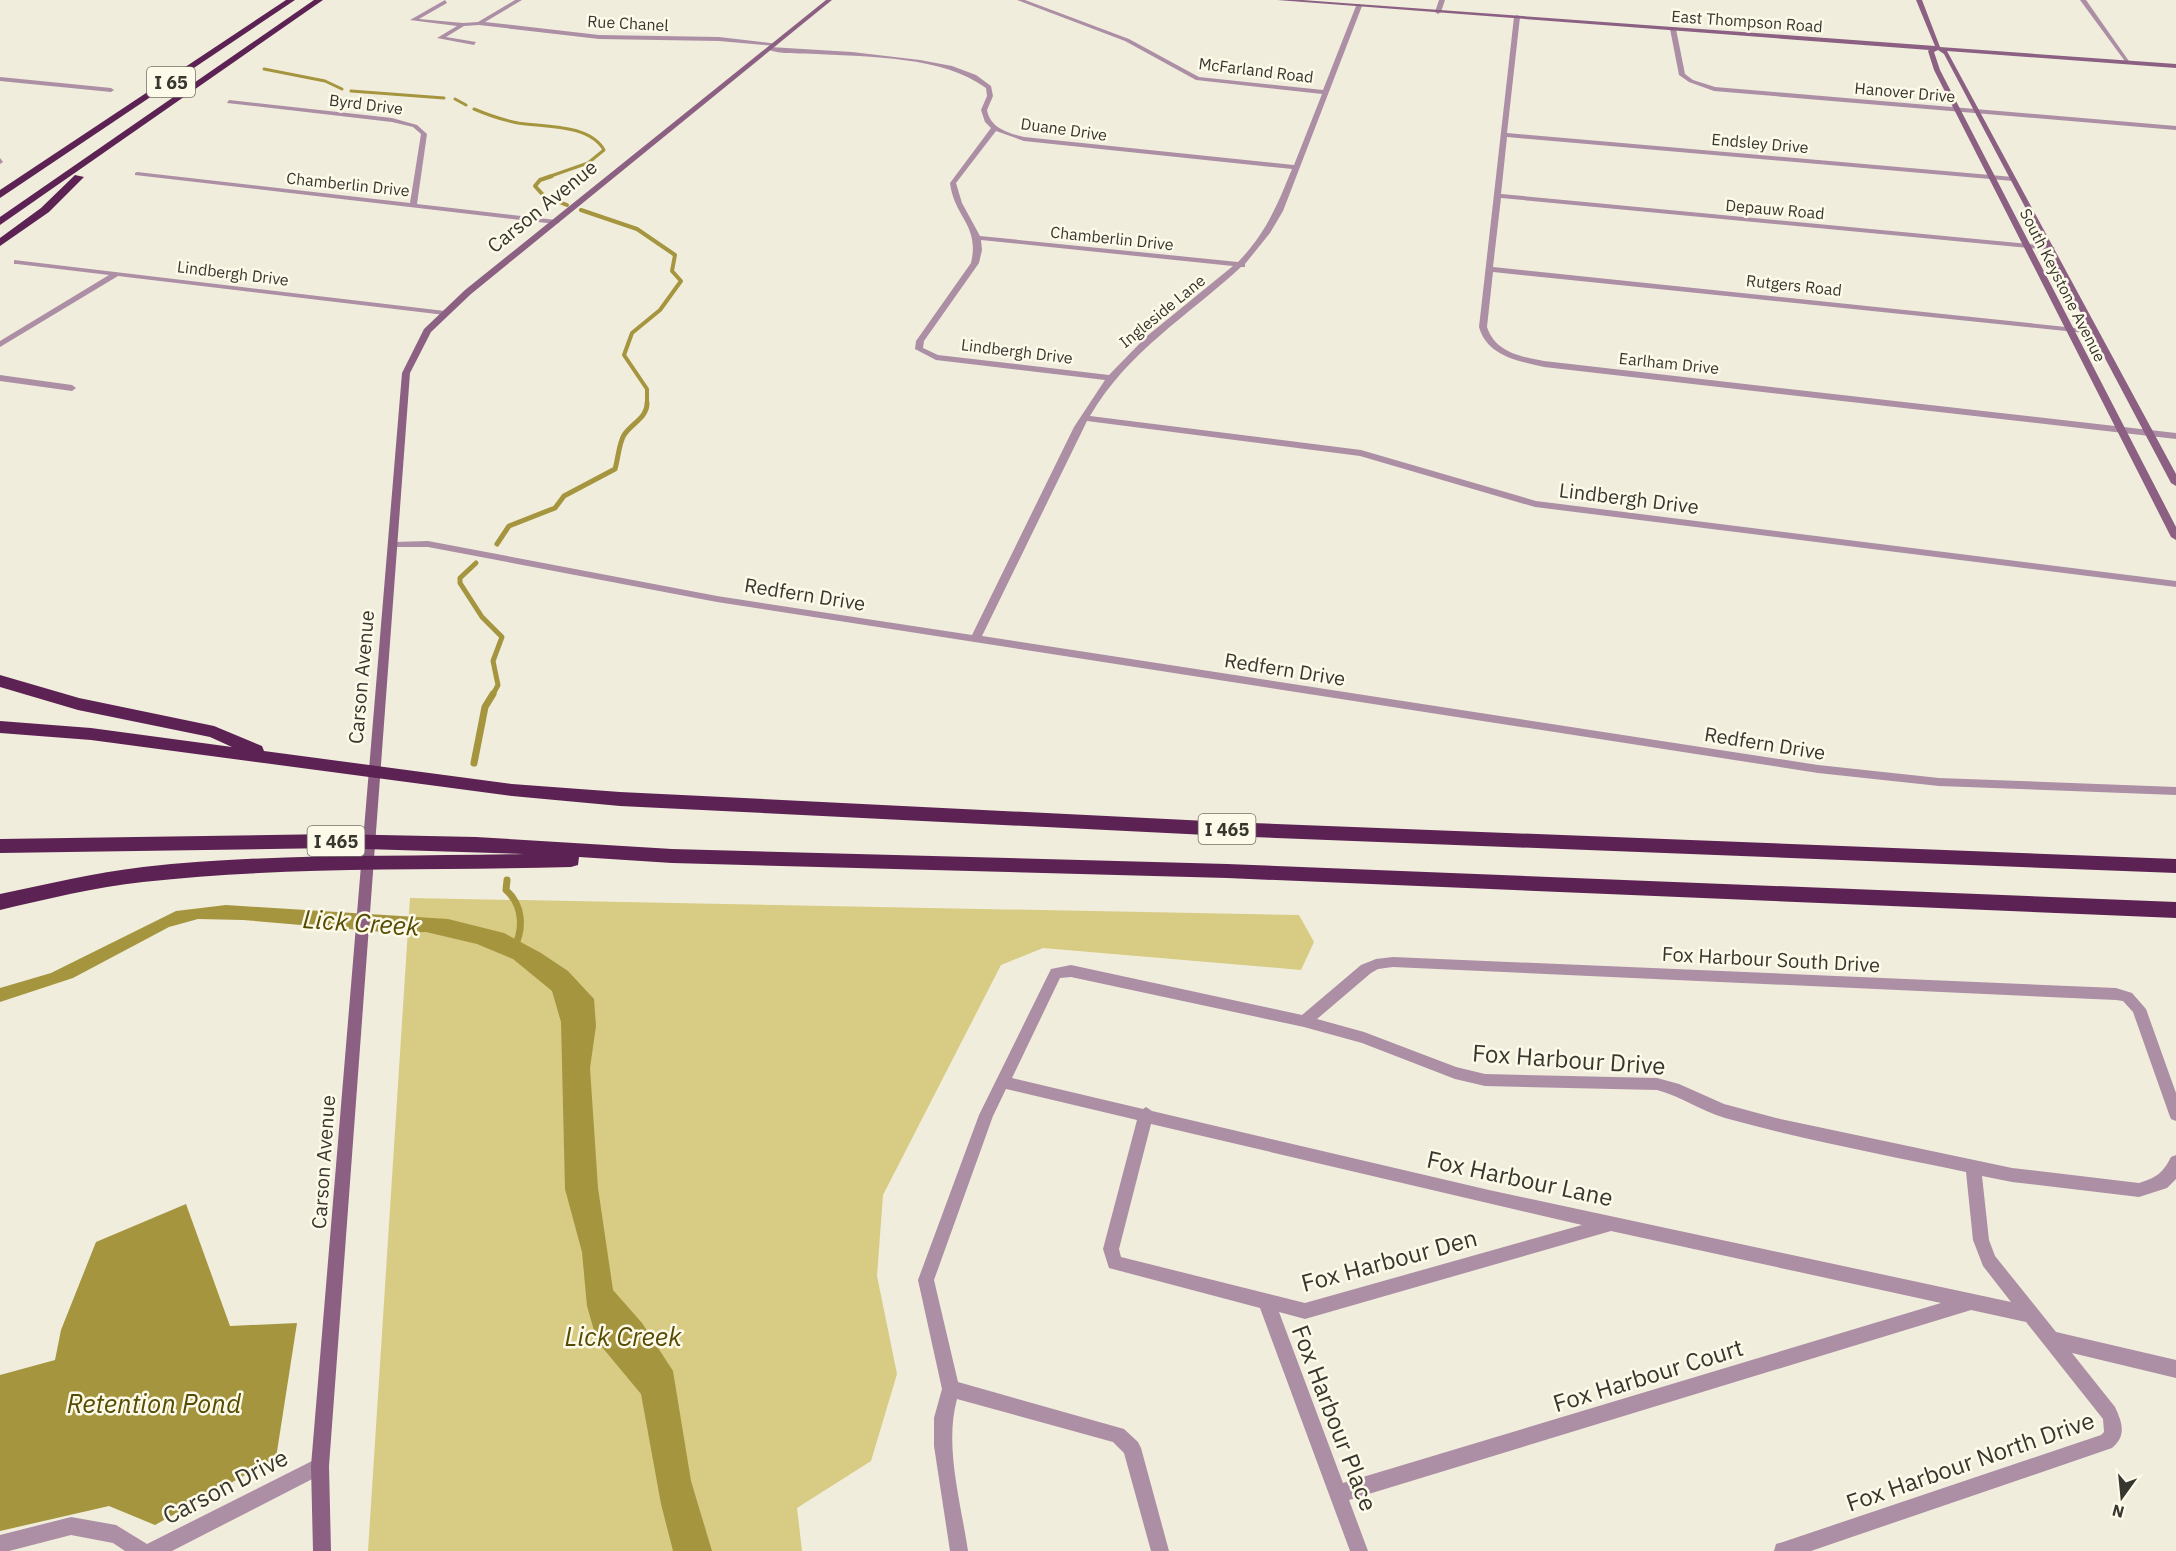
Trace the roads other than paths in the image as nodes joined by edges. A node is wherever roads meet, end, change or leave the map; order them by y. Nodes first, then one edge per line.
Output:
1 (291, 0) edge
2 (319, 0) edge
3 (519, 0) edge
4 (829, 0) edge
5 (1020, 0) edge
6 (1280, 0) edge
7 (1442, 0) edge
8 (1919, 0) edge
9 (2083, 0) edge
10 (445, 2) dead end
11 (1359, 6) junction
12 (1438, 12) junction
13 (1517, 17) junction
14 (479, 23) junction
15 (463, 25) junction
16 (1672, 29) junction
17 (474, 43) dead end
18 (773, 46) junction
19 (1938, 48) junction
20 (2129, 63) junction
21 (2176, 66) edge
22 (0, 79) edge
23 (111, 90) dead end
24 (1325, 92) junction
25 (229, 102) dead end
26 (1957, 110) junction
27 (1976, 111) junction
28 (995, 128) junction
29 (2176, 128) edge
30 (1504, 135) junction
31 (109, 148) junction
32 (1296, 168) junction
33 (136, 174) dead end
34 (1991, 177) junction
35 (2013, 179) junction
36 (74, 182) junction
37 (0, 195) edge
38 (1497, 196) junction
39 (413, 204) junction
40 (0, 222) edge
41 (556, 222) junction
42 (0, 233) edge
43 (979, 238) junction
44 (0, 243) edge
45 (2026, 246) junction
46 (2051, 248) junction
47 (17, 262) dead end
48 (1242, 265) junction
49 (1489, 269) junction
50 (116, 274) junction
51 (445, 313) junction
52 (2069, 329) junction
53 (2095, 332) junction
54 (0, 345) edge
55 (0, 378) edge
56 (1111, 378) junction
57 (72, 388) dead end
58 (1084, 418) junction
59 (2121, 429) junction
60 (2150, 432) junction
61 (2176, 436) edge
62 (2176, 483) edge
63 (2176, 537) edge
64 (393, 545) junction
65 (2176, 584) edge
66 (975, 639) junction
67 (0, 681) edge
68 (0, 727) edge
69 (280, 760) junction
70 (2176, 790) edge
71 (0, 846) edge
72 (672, 856) junction
73 (2176, 866) edge
74 (0, 902) edge
75 (2176, 910) edge
76 (1305, 1021) junction
77 (1002, 1082) junction
78 (1146, 1114) junction
79 (2176, 1114) edge
80 (2176, 1162) edge
81 (1973, 1166) junction
82 (1614, 1223) junction
83 (1266, 1301) junction
84 (1971, 1302) junction
85 (2029, 1314) junction
86 (2049, 1339) junction
87 (2176, 1369) edge
88 (951, 1389) junction
89 (320, 1466) junction
90 (1338, 1494) junction
91 (0, 1544) edge
92 (141, 1551) edge
93 (152, 1551) edge
94 (322, 1551) edge
95 (959, 1551) edge
96 (1161, 1551) edge
97 (1359, 1551) edge
98 (1783, 1551) edge

1 - 37 highway, I 65
2 - 31 highway, I 65
3 - 14 street
4 - 18 main road, Carson Avenue
5 - 24 street, McFarland Road
6 - 11 main road, East Thompson Road
7 - 12 street
8 - 19 main road, South Keystone Avenue
9 - 20 street
10 - 15 street
11 - 12 main road, East Thompson Road
11 - 24 street, Ingleside Lane
12 - 13 main road, East Thompson Road
13 - 16 main road, East Thompson Road
13 - 30 street, Earlham Drive
14 - 15 street
14 - 18 street, Rue Chanel
15 - 17 street
16 - 19 main road, East Thompson Road
16 - 26 street, Hanover Drive
18 - 28 street, Duane Drive
18 - 41 main road, Carson Avenue
19 - 20 main road, East Thompson Road
19 - 26 main road, South Keystone Avenue
19 - 27 main road, South Keystone Avenue
20 - 21 main road, East Thompson Road
22 - 23 street
24 - 32 street, Ingleside Lane
25 - 39 street, Byrd Drive
26 - 27 street, Hanover Drive
26 - 34 main road, South Keystone Avenue
27 - 29 street, Hanover Drive
27 - 35 main road, South Keystone Avenue
28 - 32 street, Duane Drive
28 - 43 street
30 - 34 street, Endsley Drive
30 - 38 street, Earlham Drive
31 - 36 highway
31 - 40 highway, I 65
32 - 48 street, Ingleside Lane
33 - 39 street, Chamberlin Drive
34 - 35 street, Endsley Drive
34 - 45 main road, South Keystone Avenue
35 - 46 main road, South Keystone Avenue
36 - 42 highway
36 - 44 highway
38 - 45 street, Depauw Road
38 - 49 street, Earlham Drive
39 - 41 street, Chamberlin Drive
41 - 51 main road, Carson Avenue
43 - 48 street, Chamberlin Drive
43 - 56 street, Lindbergh Drive
45 - 46 street, Depauw Road
45 - 52 main road, South Keystone Avenue
46 - 53 main road, South Keystone Avenue
47 - 50 street, Lindbergh Drive
48 - 56 street, Ingleside Lane
49 - 52 street, Rutgers Road
49 - 59 street, Earlham Drive
50 - 51 street, Lindbergh Drive
50 - 54 street
51 - 64 main road, Carson Avenue
52 - 53 street, Rutgers Road
52 - 59 main road, South Keystone Avenue
53 - 60 main road, South Keystone Avenue
55 - 57 street
56 - 58 street, Ingleside Lane
58 - 65 street, Lindbergh Drive
58 - 66 street, Ingleside Lane
59 - 60 street, Earlham Drive
59 - 63 main road, South Keystone Avenue
60 - 61 street, Earlham Drive
60 - 62 main road, South Keystone Avenue
64 - 66 street, Redfern Drive
64 - 89 main road, Carson Avenue
66 - 70 street, Redfern Drive
67 - 69 highway
68 - 69 highway, I 465
69 - 73 highway, I 465
71 - 72 highway, I 465
72 - 74 highway
72 - 75 highway, I 465
76 - 77 street, Fox Harbour Drive
76 - 79 street, Fox Harbour South Drive
76 - 81 street, Fox Harbour Drive
77 - 78 street, Fox Harbour Lane
77 - 88 street
78 - 82 street, Fox Harbour Lane
78 - 83 street, Fox Harbour Den
80 - 81 street, Fox Harbour Drive
81 - 85 street, Fox Harbour North Drive
82 - 83 street, Fox Harbour Den
82 - 84 street, Fox Harbour Lane
83 - 90 street, Fox Harbour Place
84 - 85 street, Fox Harbour Lane
84 - 90 street, Fox Harbour Court
85 - 86 street, Fox Harbour North Drive
86 - 87 street
86 - 98 street, Fox Harbour North Drive
88 - 95 street
88 - 96 street
89 - 93 street, Carson Drive
89 - 94 main road, Carson Avenue
90 - 97 street, Fox Harbour Place
91 - 92 street

